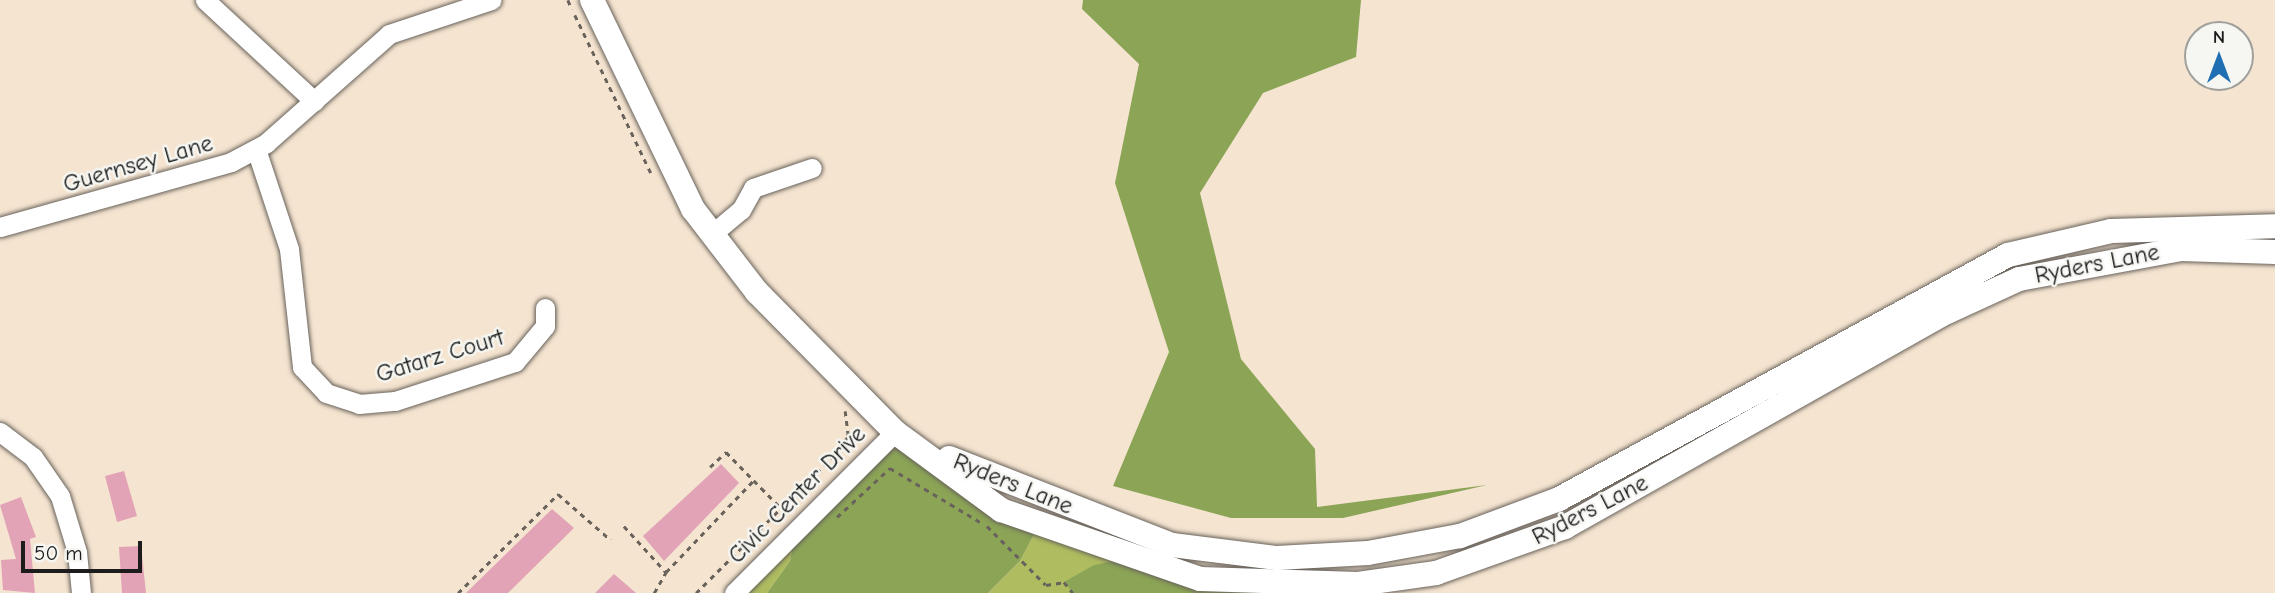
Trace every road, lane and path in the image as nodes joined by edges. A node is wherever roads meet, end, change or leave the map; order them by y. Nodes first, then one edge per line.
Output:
1 (205, 0) edge
2 (491, 0) edge
3 (568, 0) edge
4 (592, 0) edge
5 (314, 100) junction
6 (256, 149) junction
7 (812, 169) dead end
8 (656, 180) dead end
9 (2275, 226) edge
10 (0, 227) edge
11 (712, 234) junction
12 (2275, 252) edge
13 (545, 307) dead end
14 (836, 401) dead end
15 (0, 432) edge
16 (895, 432) junction
17 (709, 467) dead end
18 (754, 480) junction
19 (781, 508) junction
20 (624, 526) dead end
21 (826, 527) dead end
22 (611, 540) dead end
23 (666, 572) junction
24 (80, 593) edge
25 (458, 593) edge
26 (654, 593) edge
27 (696, 593) edge
28 (734, 593) edge
29 (1073, 593) edge

1 - 5 street
2 - 5 street, Guernsey Lane
3 - 8 path
4 - 11 main road, Ryders Lane
5 - 6 street, Guernsey Lane
6 - 10 street, Guernsey Lane
6 - 13 street, Gatarz Court
7 - 11 street
9 - 16 main road, Ryders Lane
11 - 16 main road, Ryders Lane
12 - 16 main road, Ryders Lane
14 - 19 path
15 - 24 street
16 - 28 street, Civic Center Drive
17 - 18 path
18 - 19 path
18 - 23 path
19 - 27 path
20 - 23 path
21 - 29 path
22 - 25 path
23 - 26 path

